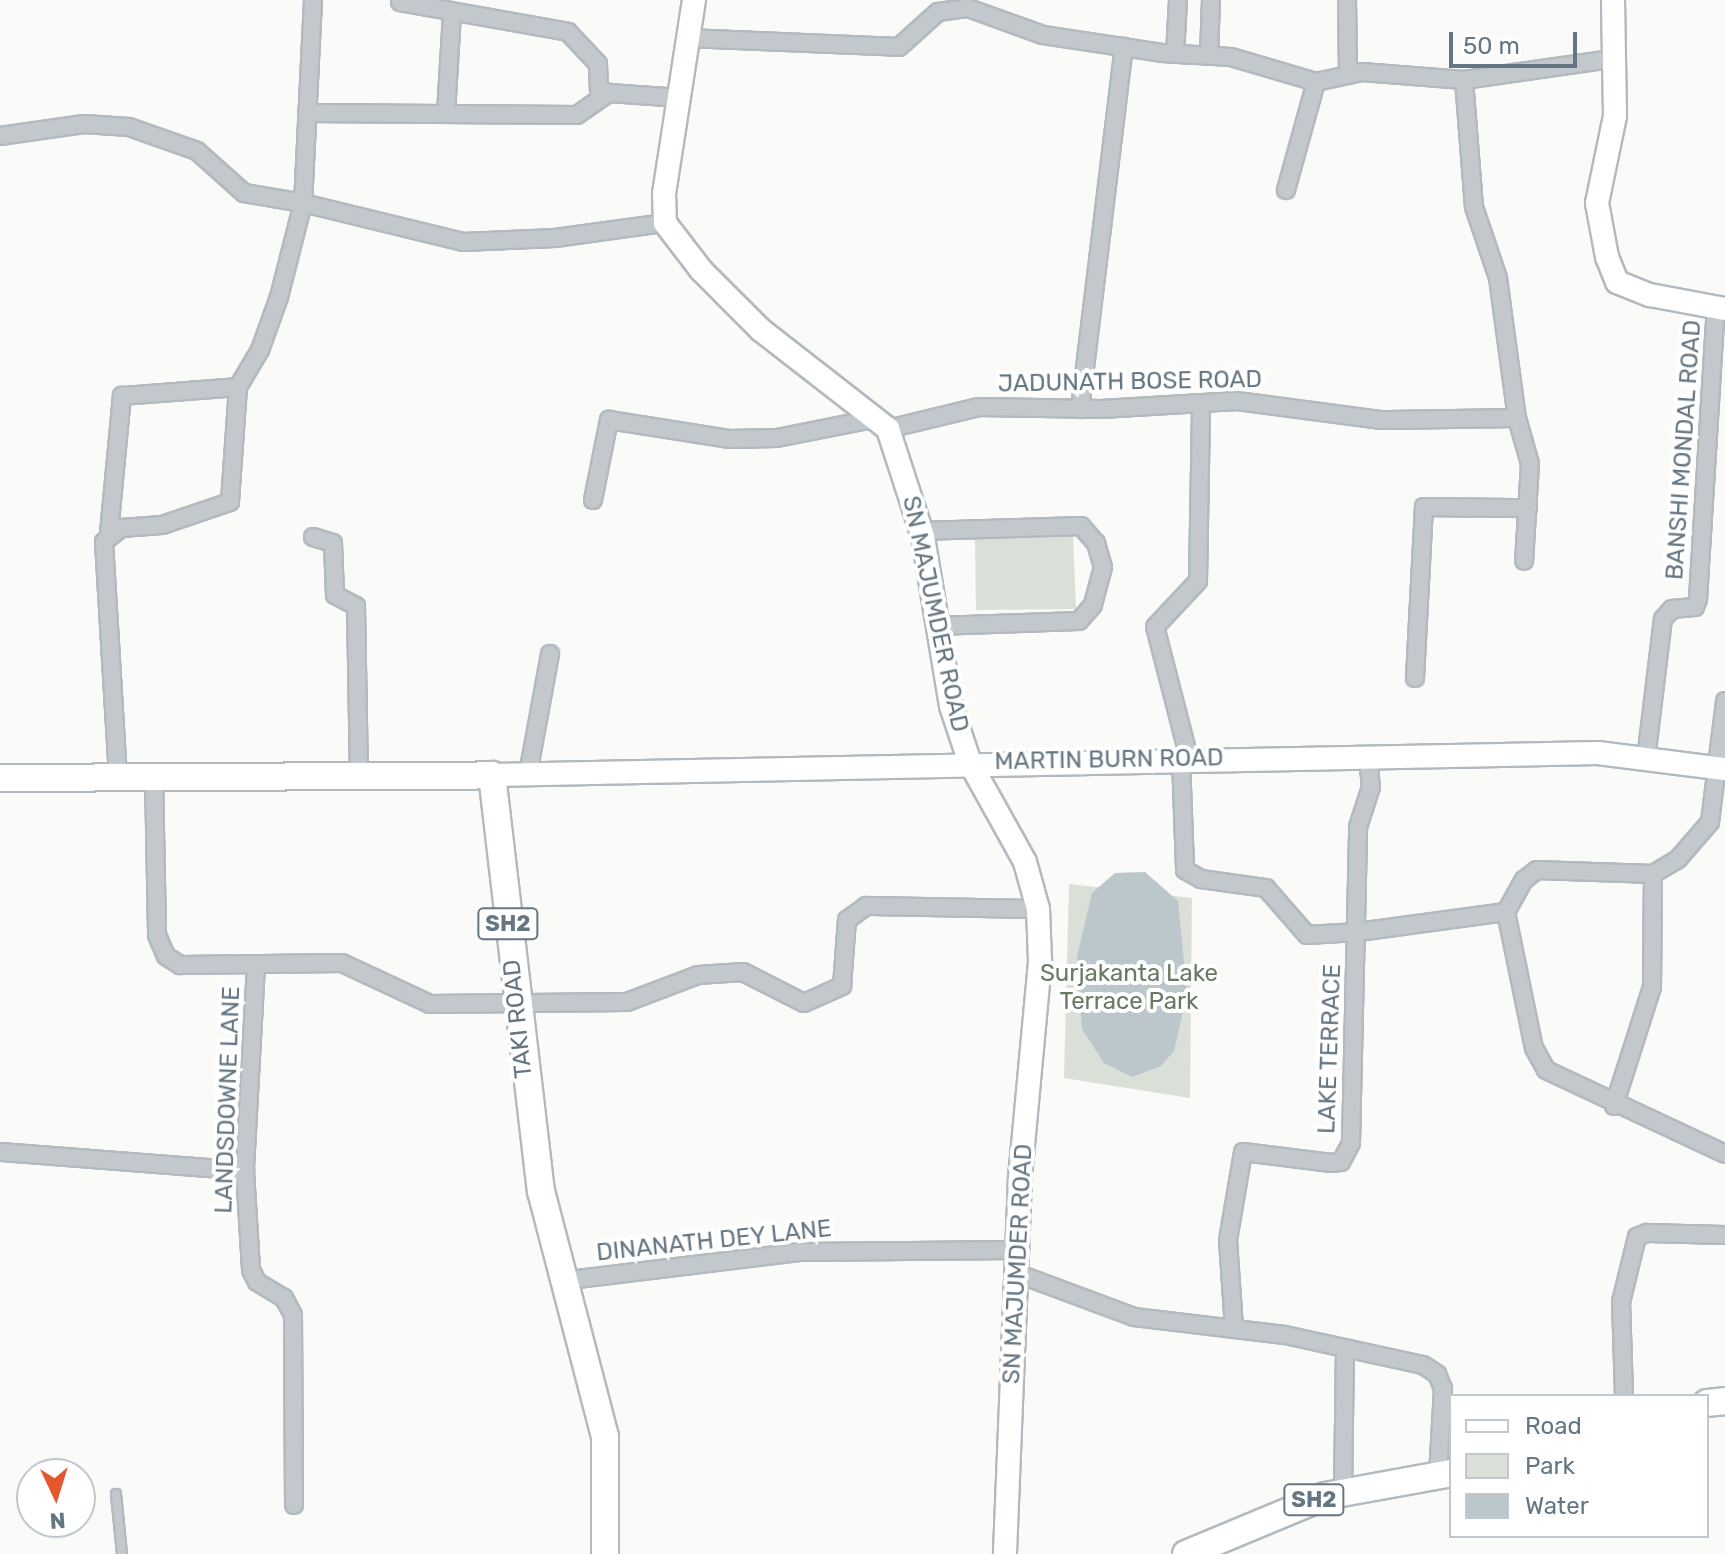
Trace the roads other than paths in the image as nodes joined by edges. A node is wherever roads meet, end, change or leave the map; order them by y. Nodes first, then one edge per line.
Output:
1 (313, 0) edge
2 (694, 0) edge
3 (1178, 0) edge
4 (1211, 0) edge
5 (1347, 0) edge
6 (1613, 0) edge
7 (400, 2) dead end
8 (452, 13) junction
9 (687, 38) junction
10 (1124, 47) junction
11 (1175, 54) junction
12 (1209, 56) junction
13 (1611, 59) junction
14 (1348, 75) junction
15 (1464, 80) junction
16 (1316, 82) junction
17 (599, 95) junction
18 (681, 98) junction
19 (307, 113) junction
20 (446, 114) junction
21 (0, 136) edge
22 (1286, 190) dead end
23 (303, 203) junction
24 (665, 223) junction
25 (1721, 309) edge
26 (238, 387) junction
27 (1201, 403) junction
28 (1080, 409) junction
29 (1517, 418) junction
30 (881, 424) junction
31 (593, 500) dead end
32 (1528, 508) junction
33 (921, 531) junction
34 (109, 533) junction
35 (313, 537) dead end
36 (1524, 561) dead end
37 (936, 626) junction
38 (550, 654) dead end
39 (1415, 678) dead end
40 (1725, 701) edge
41 (1368, 756) junction
42 (1185, 758) junction
43 (1646, 759) junction
44 (970, 763) junction
45 (1721, 769) edge
46 (528, 774) junction
47 (359, 775) junction
48 (492, 775) junction
49 (154, 776) junction
50 (118, 777) junction
51 (0, 778) edge
52 (1653, 874) junction
53 (1038, 909) junction
54 (1506, 912) junction
55 (1358, 932) junction
56 (256, 965) junction
57 (515, 1005) junction
58 (1614, 1106) junction
59 (0, 1152) edge
60 (1725, 1154) edge
61 (245, 1171) junction
62 (1725, 1235) edge
63 (1016, 1250) junction
64 (1016, 1273) junction
65 (561, 1281) junction
66 (1234, 1328) junction
67 (1345, 1348) junction
68 (1624, 1394) edge
69 (1445, 1474) edge
70 (1343, 1492) junction
71 (116, 1494) dead end
72 (294, 1505) dead end
73 (122, 1554) edge
74 (605, 1554) edge
75 (1005, 1554) edge
76 (1186, 1554) edge

1 - 19 street
2 - 9 main road
3 - 11 street
4 - 12 street
5 - 14 street
6 - 13 main road
7 - 8 street
8 - 17 street
8 - 20 street
9 - 10 street
9 - 18 main road
10 - 11 street
10 - 28 street
11 - 12 street
12 - 16 street
13 - 15 street
13 - 25 main road
14 - 15 street
14 - 16 street
15 - 29 street
16 - 22 street
17 - 18 street
17 - 20 street
18 - 24 main road
19 - 20 street
19 - 23 street
21 - 23 street
23 - 24 street
23 - 26 street
24 - 30 main road
25 - 43 street, BANSHI MONDAL ROAD
26 - 34 street
26 - 34 street
27 - 28 street, JADUNATH BOSE ROAD
27 - 29 street, JADUNATH BOSE ROAD
27 - 42 street
28 - 30 street, JADUNATH BOSE ROAD
29 - 32 street
30 - 31 street, JADUNATH BOSE ROAD
30 - 33 main road, SN MAJUMDER ROAD
32 - 36 street
32 - 39 street
33 - 37 main road, SN MAJUMDER ROAD
33 - 37 street
34 - 50 street
35 - 47 street
37 - 44 main road, SN MAJUMDER ROAD
38 - 46 street
40 - 45 street
41 - 42 main road, MARTIN BURN ROAD
41 - 43 main road, MARTIN BURN ROAD
41 - 55 street, LAKE TERRACE
42 - 44 main road, MARTIN BURN ROAD
42 - 55 street
43 - 45 main road, MARTIN BURN ROAD
44 - 46 main road, MARTIN BURN ROAD
44 - 53 main road, SN MAJUMDER ROAD
45 - 52 street
46 - 48 main road, MARTIN BURN ROAD
47 - 48 main road
47 - 49 main road
48 - 57 main road, TAKI ROAD / SH2
49 - 50 main road
49 - 56 street
50 - 51 main road
52 - 54 street
52 - 58 street
53 - 57 street
53 - 63 main road, SN MAJUMDER ROAD
54 - 55 street
54 - 58 street
55 - 66 street, LAKE TERRACE
56 - 57 street
56 - 61 street, LANDSDOWNE LANE
57 - 65 main road, TAKI ROAD / SH2
58 - 60 street
59 - 61 street
61 - 72 street, LANDSDOWNE LANE
62 - 68 street
63 - 64 main road, SN MAJUMDER ROAD
63 - 65 street, DINANATH DEY LANE
64 - 66 street
64 - 75 main road, SN MAJUMDER ROAD
65 - 74 main road, TAKI ROAD / SH2
66 - 67 street
67 - 69 street
67 - 70 street
69 - 70 main road, SH2
70 - 76 main road, SH2
71 - 73 lane

